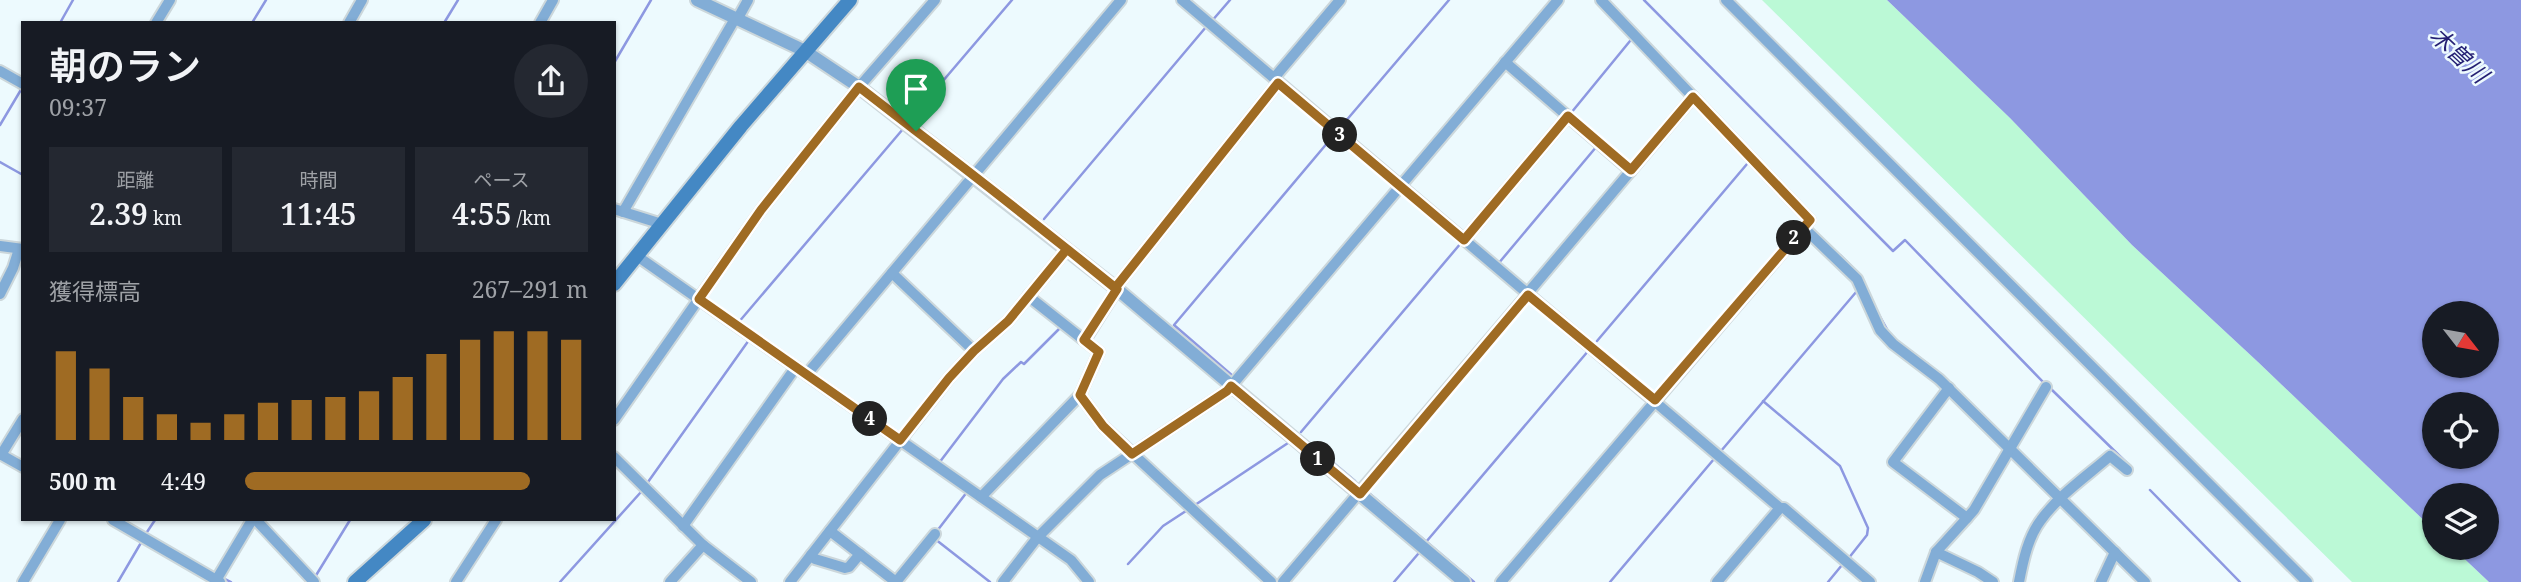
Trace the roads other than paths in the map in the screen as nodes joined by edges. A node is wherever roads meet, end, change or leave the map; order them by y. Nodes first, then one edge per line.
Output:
1 (170, 0) edge
2 (362, 0) edge
3 (554, 0) edge
4 (697, 0) edge
5 (748, 0) edge
6 (850, 0) edge
7 (934, 0) edge
8 (1121, 0) edge
9 (1182, 0) edge
10 (1340, 0) edge
11 (1558, 0) edge
12 (1601, 0) edge
13 (1726, 0) edge
14 (737, 18) junction
15 (157, 21) edge
16 (350, 21) edge
17 (541, 21) edge
18 (805, 51) junction
19 (1505, 62) junction
20 (0, 71) edge
21 (1276, 81) junction
22 (21, 83) edge
23 (859, 87) junction
24 (1693, 97) junction
25 (1568, 116) junction
26 (1631, 170) junction
27 (973, 175) junction
28 (1401, 186) junction
29 (619, 210) edge
30 (662, 224) junction
31 (1803, 227) junction
32 (1464, 240) junction
33 (0, 246) edge
34 (21, 249) edge
35 (1067, 249) junction
36 (637, 256) junction
37 (892, 273) junction
38 (616, 282) edge
39 (1116, 289) junction
40 (0, 294) edge
41 (1528, 294) junction
42 (1028, 296) junction
43 (699, 299) junction
44 (1084, 340) junction
45 (974, 351) junction
46 (796, 367) junction
47 (807, 374) junction
48 (1231, 386) junction
49 (2046, 387) dead end
50 (1948, 388) junction
51 (1080, 395) junction
52 (1655, 400) junction
53 (616, 417) edge
54 (21, 422) edge
55 (900, 440) junction
56 (2011, 446) junction
57 (1, 454) edge
58 (1132, 454) junction
59 (616, 459) edge
60 (21, 466) edge
61 (2127, 470) dead end
62 (1360, 494) junction
63 (981, 497) junction
64 (2060, 499) junction
65 (1780, 508) junction
66 (1967, 518) junction
67 (59, 521) edge
68 (115, 521) edge
69 (253, 521) edge
70 (255, 521) edge
71 (423, 521) edge
72 (495, 521) edge
73 (683, 526) junction
74 (830, 531) junction
75 (935, 534) dead end
76 (1037, 538) junction
77 (703, 545) junction
78 (1936, 552) junction
79 (2115, 552) junction
80 (860, 554) junction
81 (811, 555) junction
82 (217, 581) edge
83 (23, 582) edge
84 (314, 582) edge
85 (355, 582) edge
86 (456, 582) edge
87 (670, 582) edge
88 (751, 582) edge
89 (790, 582) edge
90 (896, 582) edge
91 (1003, 582) edge
92 (1089, 582) edge
93 (1272, 582) edge
94 (1283, 582) edge
95 (1464, 582) edge
96 (1501, 582) edge
97 (1717, 582) edge
98 (1870, 582) edge
99 (1925, 582) edge
100 (1993, 582) edge
101 (2019, 582) edge
102 (2101, 582) edge
103 (2145, 582) edge
104 (2307, 582) edge

1 - 15 street
2 - 16 street
3 - 17 street
4 - 14 street
5 - 14 street
6 - 18 main road
7 - 23 street
8 - 27 street
9 - 21 street
10 - 21 street
11 - 19 street
12 - 24 street
13 - 104 street
14 - 18 street
14 - 29 street
18 - 23 street
18 - 30 main road
19 - 25 street
19 - 28 street
20 - 22 street
21 - 28 street
21 - 39 street
23 - 27 street
23 - 43 street
24 - 26 street
24 - 31 street
25 - 26 street
25 - 32 street
26 - 41 street
27 - 35 street
27 - 37 street
28 - 32 street
28 - 48 street
29 - 30 street
30 - 36 main road
31 - 50 street
31 - 52 street
32 - 41 street
33 - 34 street
34 - 40 street
35 - 39 street
35 - 42 street
36 - 38 main road
36 - 43 street
37 - 45 street
37 - 47 street
39 - 44 street
39 - 48 street
41 - 52 street
41 - 62 street
42 - 44 street
42 - 45 street
43 - 46 street
43 - 53 street
44 - 51 street
45 - 55 street
46 - 47 street
46 - 73 street
47 - 55 street
48 - 58 street
48 - 62 street
49 - 56 street
50 - 56 street
50 - 66 street
51 - 58 street
51 - 63 street
52 - 65 street
52 - 96 street
54 - 57 street
55 - 63 street
55 - 74 street
56 - 64 street
56 - 66 street
57 - 60 street
58 - 76 street
58 - 93 street
59 - 73 street
61 - 64 street
62 - 94 street
62 - 95 street
63 - 76 street
64 - 79 street
64 - 101 street
65 - 97 street
65 - 98 street
66 - 78 street
67 - 83 street
68 - 82 street
69 - 82 street
70 - 84 street
71 - 85 main road
72 - 86 street
73 - 77 street
74 - 80 street
74 - 81 street
75 - 90 street
76 - 91 street
76 - 92 street
77 - 87 street
77 - 88 street
78 - 99 street
78 - 100 street
79 - 102 street
79 - 103 street
80 - 81 street
80 - 90 street
81 - 89 street

